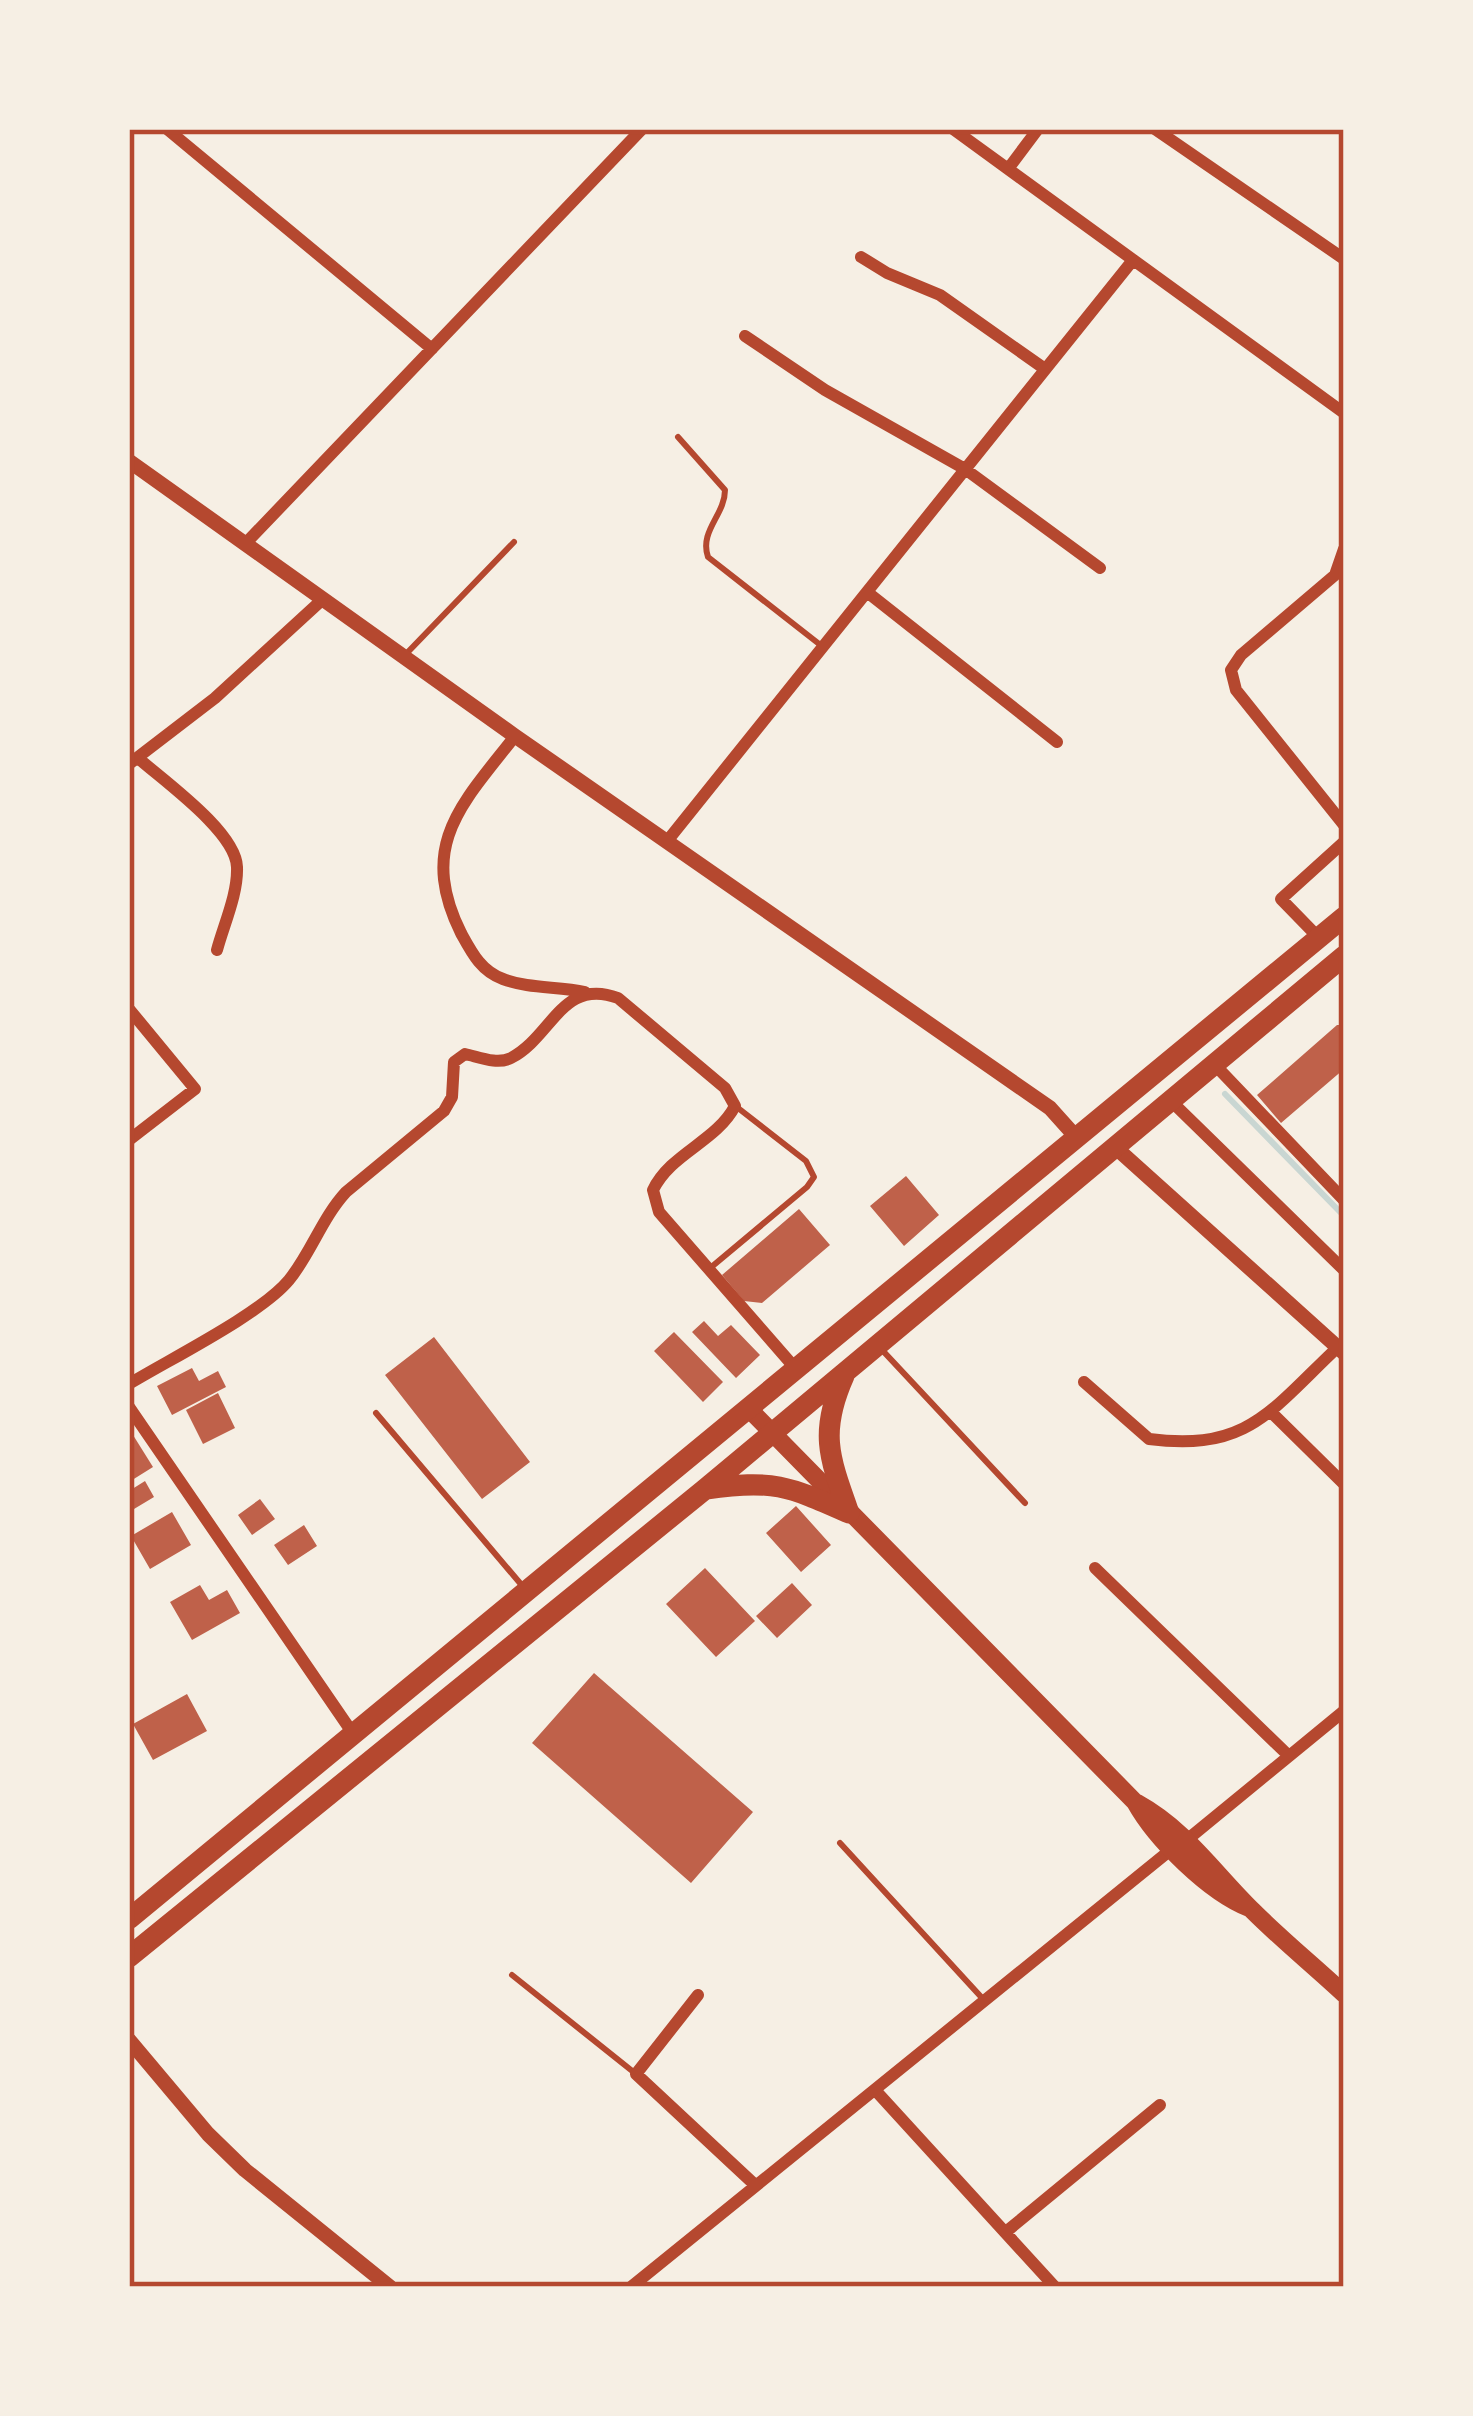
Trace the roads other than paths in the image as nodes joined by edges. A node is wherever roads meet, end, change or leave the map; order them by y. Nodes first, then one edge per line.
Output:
1 (167, 129) edge
2 (642, 129) edge
3 (952, 129) edge
4 (1038, 129) edge
5 (1155, 129) edge
6 (1008, 169) junction
7 (861, 257) dead end
8 (1344, 259) edge
9 (1132, 260) junction
10 (745, 336) dead end
11 (432, 349) junction
12 (1045, 369) junction
13 (1344, 413) edge
14 (678, 437) dead end
15 (129, 461) edge
16 (965, 469) junction
17 (514, 542) dead end
18 (246, 543) junction
19 (1344, 549) edge
20 (1100, 568) dead end
21 (867, 592) junction
22 (323, 599) junction
23 (823, 647) junction
24 (404, 657) junction
25 (514, 736) junction
26 (1057, 742) dead end
27 (134, 761) edge
28 (1344, 825) edge
29 (668, 840) junction
30 (1344, 842) edge
31 (1344, 917) edge
32 (1318, 938) junction
33 (217, 950) dead end
34 (1340, 967) edge
35 (586, 992) junction
36 (129, 1009) edge
37 (1215, 1065) junction
38 (1171, 1101) junction
39 (735, 1106) junction
40 (1076, 1137) junction
41 (129, 1140) edge
42 (1115, 1147) junction
43 (1344, 1200) edge
44 (709, 1269) junction
45 (1344, 1270) edge
46 (876, 1344) junction
47 (1340, 1351) edge
48 (849, 1366) junction
49 (795, 1368) junction
50 (1084, 1382) dead end
51 (129, 1384) edge
52 (129, 1407) edge
53 (749, 1409) junction
54 (1270, 1411) junction
55 (376, 1413) dead end
56 (771, 1433) junction
57 (1344, 1484) edge
58 (704, 1490) junction
59 (1025, 1503) dead end
60 (849, 1513) junction
61 (1095, 1568) dead end
62 (528, 1592) junction
63 (1344, 1711) edge
64 (354, 1735) junction
65 (1289, 1756) junction
66 (840, 1843) dead end
67 (1180, 1844) junction
68 (129, 1919) edge
69 (129, 1957) edge
70 (512, 1975) dead end
71 (1344, 1994) edge
72 (698, 1995) dead end
73 (985, 2001) junction
74 (129, 2040) edge
75 (636, 2074) junction
76 (876, 2091) junction
77 (1160, 2105) dead end
78 (754, 2184) junction
79 (1007, 2231) junction
80 (390, 2287) edge
81 (631, 2287) edge
82 (1055, 2287) edge

1 - 11 street
2 - 11 street
3 - 6 street
4 - 6 street
5 - 8 street
6 - 9 street
7 - 12 street
9 - 12 street
9 - 13 street
10 - 16 street
11 - 18 street
12 - 16 street
14 - 23 lane
15 - 18 street
16 - 20 street
16 - 21 street
17 - 24 lane
18 - 22 street
19 - 28 street
21 - 23 street
21 - 26 street
22 - 24 street
22 - 27 street
23 - 29 street
24 - 25 street
25 - 29 street
25 - 35 street
27 - 33 street
29 - 40 street
30 - 32 street
31 - 32 highway
32 - 40 highway
34 - 37 highway
35 - 39 street
35 - 51 street
36 - 41 street
37 - 38 highway
37 - 43 street
38 - 42 highway
38 - 45 street
39 - 44 street
39 - 44 lane
40 - 49 highway
42 - 46 highway
42 - 47 street
44 - 49 street
46 - 48 highway
46 - 59 lane
47 - 54 street
48 - 56 highway
48 - 60 highway
49 - 53 highway
50 - 54 street
52 - 64 street
53 - 56 main road
53 - 62 highway
54 - 57 street
55 - 62 lane
56 - 58 highway
56 - 60 main road
58 - 60 highway
58 - 69 highway
60 - 67 main road
61 - 65 street
62 - 64 highway
63 - 65 street
64 - 68 highway
65 - 67 street
66 - 73 lane
67 - 71 main road
67 - 73 street
70 - 75 lane
72 - 75 street
73 - 76 street
74 - 80 street
75 - 78 street
76 - 78 street
76 - 79 street
77 - 79 street
78 - 81 street
79 - 82 street

